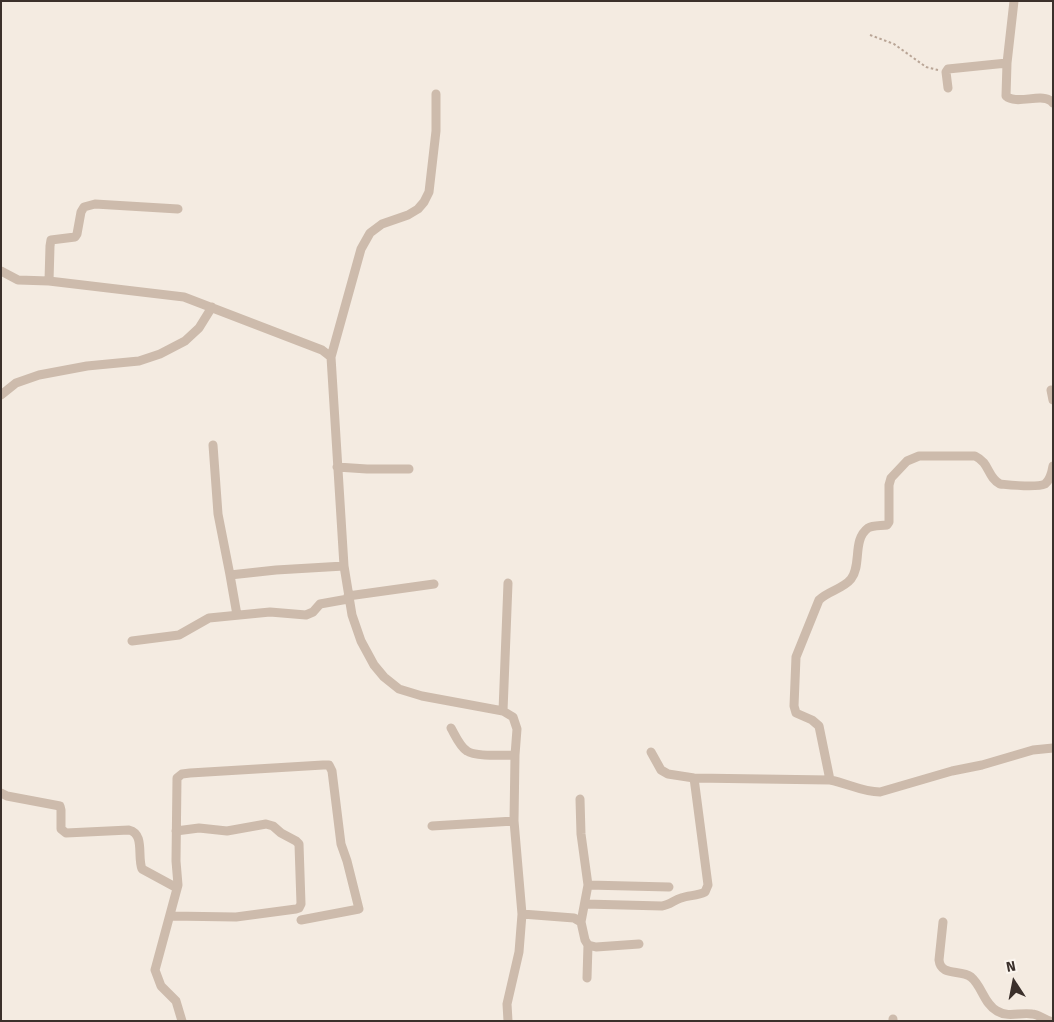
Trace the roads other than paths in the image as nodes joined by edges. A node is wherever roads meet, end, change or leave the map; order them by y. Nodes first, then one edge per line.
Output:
1 (1014, 1) edge
2 (1007, 63) junction
3 (948, 88) dead end
4 (436, 94) dead end
5 (1053, 103) edge
6 (178, 209) dead end
7 (1, 271) edge
8 (49, 281) junction
9 (212, 307) junction
10 (331, 358) junction
11 (1051, 390) dead end
12 (1, 395) edge
13 (1053, 400) edge
14 (213, 444) dead end
15 (337, 467) junction
16 (1053, 468) edge
17 (409, 469) dead end
18 (344, 566) junction
19 (230, 575) junction
20 (508, 582) dead end
21 (434, 584) dead end
22 (348, 598) junction
23 (237, 615) junction
24 (132, 641) dead end
25 (503, 712) junction
26 (451, 728) dead end
27 (1053, 748) edge
28 (651, 752) dead end
29 (515, 755) junction
30 (694, 778) junction
31 (830, 780) junction
32 (1, 793) edge
33 (580, 799) dead end
34 (514, 821) junction
35 (432, 826) dead end
36 (176, 831) junction
37 (588, 885) junction
38 (669, 887) dead end
39 (178, 888) junction
40 (585, 904) junction
41 (522, 914) junction
42 (170, 916) junction
43 (301, 920) dead end
44 (580, 922) junction
45 (942, 922) dead end
46 (640, 944) dead end
47 (588, 945) junction
48 (587, 978) dead end
49 (182, 1021) edge
50 (508, 1021) edge
51 (1050, 1021) edge

1 - 2 street
2 - 3 street
2 - 5 street
4 - 10 street
6 - 8 street
7 - 8 street
8 - 9 street
9 - 10 street
9 - 12 street
10 - 15 street
11 - 13 street
14 - 19 street
15 - 17 street
15 - 18 street
16 - 31 street
18 - 19 street
18 - 22 street
19 - 23 street
20 - 25 street
21 - 22 street
22 - 23 street
22 - 25 street
23 - 24 street
25 - 29 street
26 - 29 street
27 - 31 street
28 - 30 street
29 - 34 street
30 - 31 street
30 - 40 street
32 - 39 street
33 - 37 street
34 - 35 street
34 - 41 street
36 - 39 street
36 - 42 street
36 - 43 street
37 - 38 street
37 - 40 street
39 - 42 street
40 - 44 street
41 - 44 street
41 - 50 street
42 - 49 street
44 - 47 street
45 - 51 street
46 - 47 street
47 - 48 street

